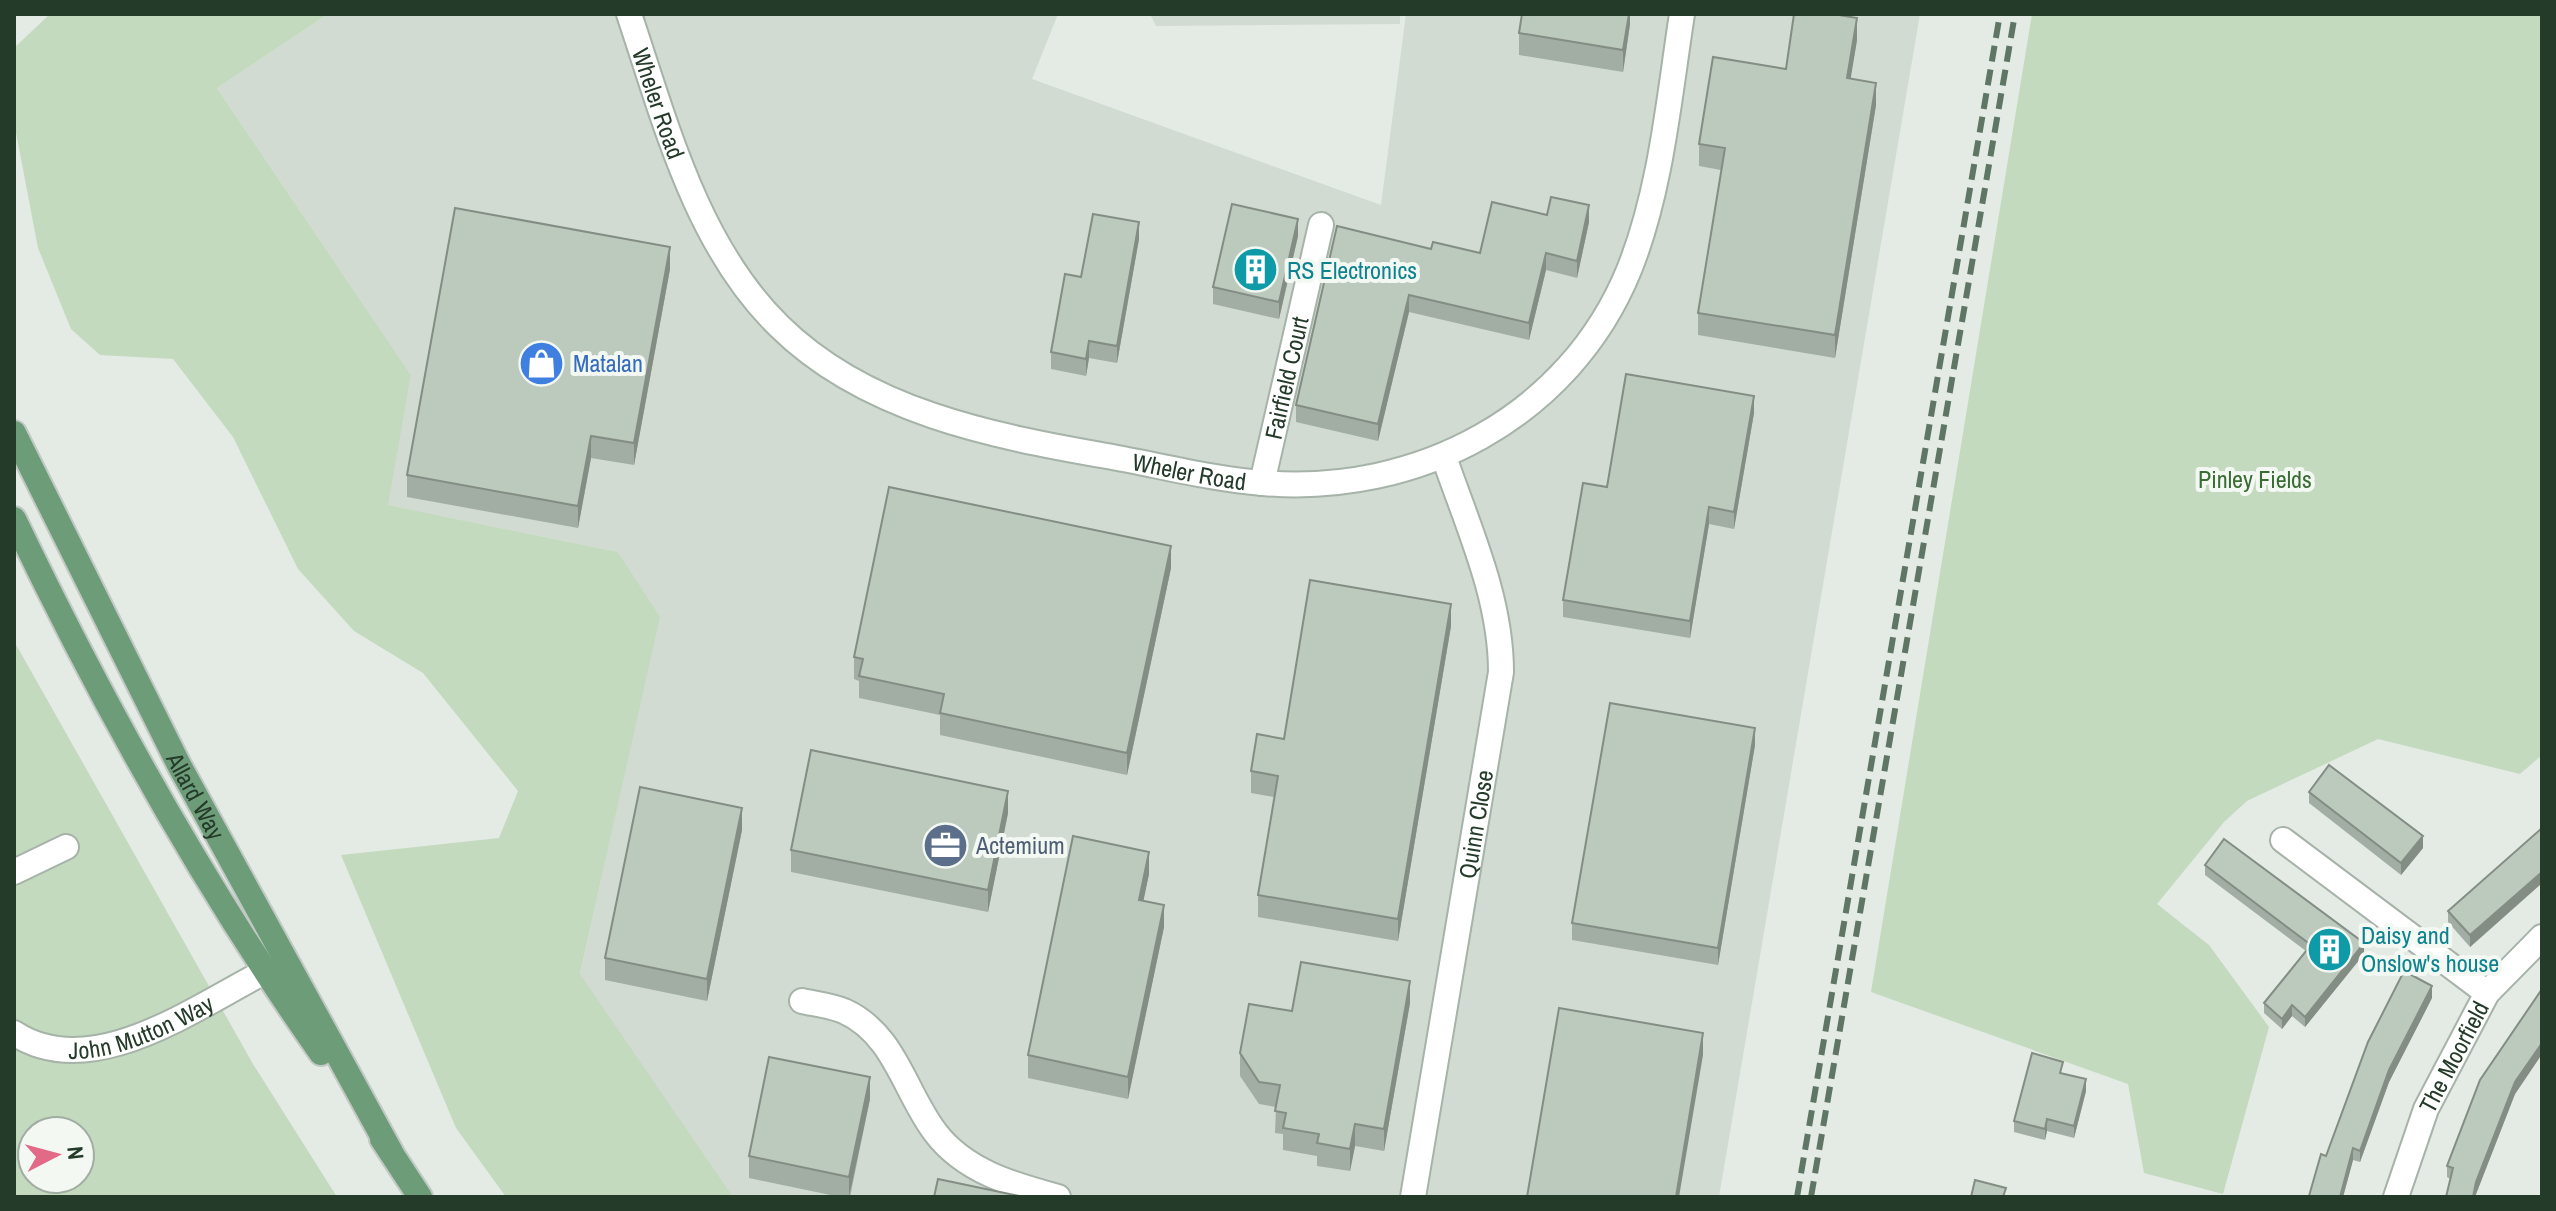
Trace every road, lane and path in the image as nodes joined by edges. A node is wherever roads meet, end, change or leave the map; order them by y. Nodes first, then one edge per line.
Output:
1 (629, 14) edge
2 (1682, 14) edge
3 (1321, 225) dead end
4 (14, 433) edge
5 (1444, 457) junction
6 (1262, 483) junction
7 (14, 519) edge
8 (2283, 840) dead end
9 (66, 847) dead end
10 (14, 872) edge
11 (2542, 937) edge
12 (264, 972) junction
13 (2487, 993) junction
14 (802, 1001) dead end
15 (14, 1033) edge
16 (391, 1152) junction
17 (420, 1197) edge
18 (1058, 1197) edge
19 (1413, 1197) edge
20 (2396, 1197) edge

1 - 6 street, Wheler Road
2 - 5 street, Wheler Road
3 - 6 street, Fairfield Court
4 - 16 main road, Allard Way
5 - 6 street, Wheler Road
5 - 19 street, Quinn Close
7 - 12 main road, Allard Way
8 - 13 street
9 - 10 street
11 - 13 street, The Moorfield
12 - 15 street, John Mutton Way
12 - 16 main road, Allard Way
13 - 20 street, The Moorfield
14 - 18 street
16 - 17 main road, Allard Way

